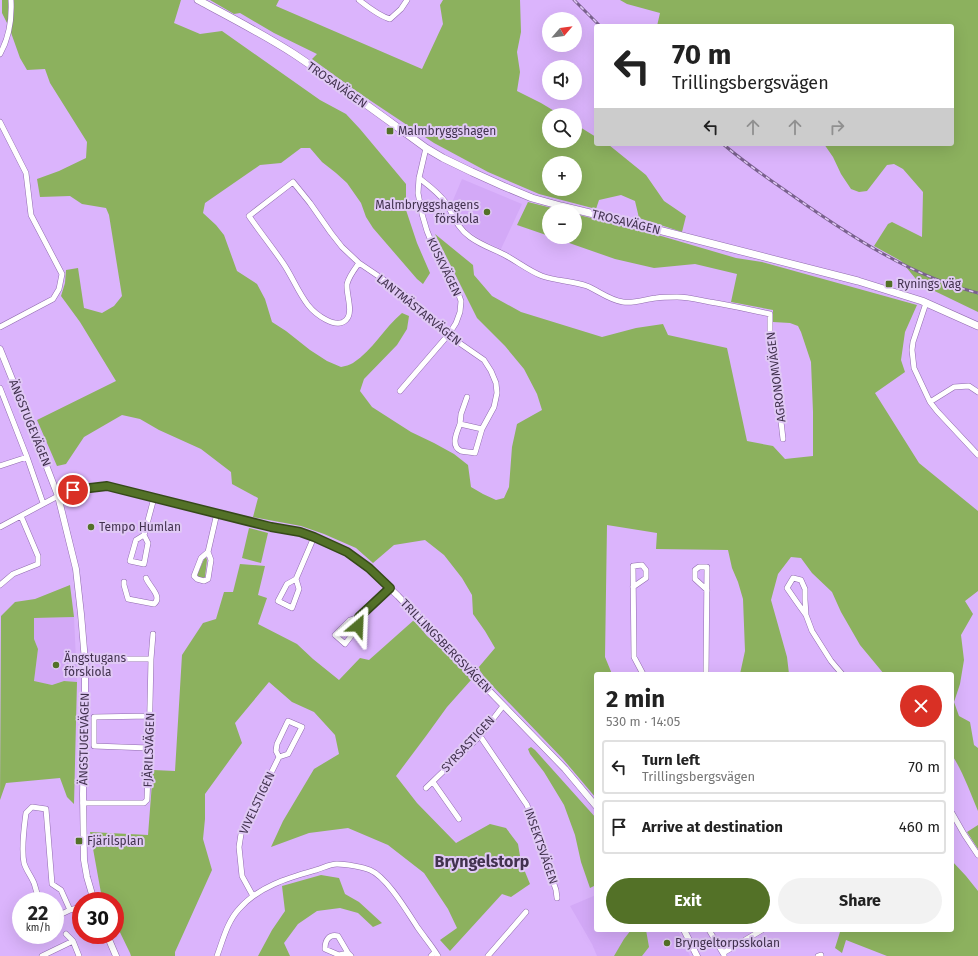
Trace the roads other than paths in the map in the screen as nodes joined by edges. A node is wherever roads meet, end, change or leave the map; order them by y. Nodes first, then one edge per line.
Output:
1 (12, 0) edge
2 (198, 0) edge
3 (359, 0) edge
4 (407, 0) edge
5 (0, 54) edge
6 (0, 122) edge
7 (426, 148) junction
8 (419, 178) junction
9 (359, 263) junction
10 (926, 303) junction
11 (978, 326) edge
12 (0, 327) edge
13 (449, 334) junction
14 (0, 349) edge
15 (0, 388) edge
16 (400, 391) dead end
17 (978, 392) edge
18 (1, 395) edge
19 (467, 397) dead end
20 (930, 402) junction
21 (460, 424) junction
22 (482, 429) junction
23 (783, 439) dead end
24 (978, 455) edge
25 (27, 456) junction
26 (0, 466) edge
27 (58, 496) junction
28 (154, 498) junction
29 (43, 503) junction
30 (218, 513) junction
31 (21, 516) junction
32 (0, 528) edge
33 (144, 535) junction
34 (314, 537) junction
35 (208, 552) junction
36 (146, 578) dead end
37 (296, 579) junction
38 (124, 582) dead end
39 (0, 585) edge
40 (633, 587) dead end
41 (390, 588) junction
42 (706, 590) dead end
43 (806, 615) junction
44 (359, 617) junction
45 (153, 634) dead end
46 (96, 659) dead end
47 (151, 659) junction
48 (642, 672) edge
49 (706, 672) edge
50 (840, 672) edge
51 (503, 706) junction
52 (150, 716) junction
53 (480, 736) junction
54 (149, 748) junction
55 (279, 757) junction
56 (433, 782) junction
57 (426, 788) dead end
58 (83, 803) junction
59 (594, 804) edge
60 (954, 816) edge
61 (459, 819) dead end
62 (978, 855) edge
63 (36, 892) edge
64 (62, 892) edge
65 (91, 892) edge
66 (253, 896) junction
67 (64, 897) edge
68 (557, 898) dead end
69 (70, 910) joint
70 (526, 912) dead end
71 (64, 913) edge
72 (685, 932) edge
73 (710, 932) edge
74 (759, 932) edge
75 (66, 934) dead end
76 (72, 941) edge
77 (72, 942) edge
78 (74, 944) edge
79 (111, 944) edge
80 (436, 954) edge
81 (350, 955) edge
82 (723, 955) edge
83 (42, 956) edge
84 (79, 956) edge
85 (116, 956) edge
86 (217, 956) edge
87 (431, 956) edge
88 (488, 956) edge
89 (697, 956) edge

1 - 5 street
2 - 7 main road, TROSAVÄGEN
3 - 4 street
6 - 12 street
7 - 8 street, KUSKVÄGEN
7 - 10 main road, TROSAVÄGEN
8 - 13 street, KUSKVÄGEN
8 - 23 street, AGRONOMVÄGEN
9 - 9 street, LANTMÄSTARVÄGEN
9 - 13 street, LANTMÄSTARVÄGEN
10 - 11 main road, TROSAVÄGEN
10 - 20 street
13 - 16 street, KUSKVÄGEN
13 - 22 street, LANTMÄSTARVÄGEN
14 - 27 street, ÄNGSTUGEVÄGEN
15 - 18 street
17 - 20 street
18 - 25 street
19 - 21 street, LANTMÄSTARVÄGEN
20 - 24 street
21 - 22 street
21 - 22 street, LANTMÄSTARVÄGEN
25 - 26 street
25 - 29 street
27 - 28 street, TRILLINGSBERGSVÄGEN
27 - 29 street
27 - 58 street, ÄNGSTUGEVÄGEN
28 - 30 street, TRILLINGSBERGSVÄGEN
28 - 33 street
29 - 31 street
30 - 34 street, TRILLINGSBERGSVÄGEN
30 - 35 street
31 - 32 street
31 - 39 street
33 - 33 street
34 - 37 street
34 - 41 street, TRILLINGSBERGSVÄGEN
35 - 35 street
36 - 38 street
37 - 37 street
40 - 48 street
41 - 44 street
41 - 51 street, TRILLINGSBERGSVÄGEN
42 - 49 street
43 - 43 street
43 - 50 street
44 - 44 street
45 - 47 street, FJÄRILSVÄGEN
46 - 47 street
47 - 52 street, FJÄRILSVÄGEN
51 - 53 street, SYRSASTIGEN
51 - 59 street, TRILLINGSBERGSVÄGEN
52 - 54 street, FJÄRILSVÄGEN
52 - 54 street
53 - 56 street, SYRSASTIGEN
53 - 68 street, INSEKTSVÄGEN
54 - 58 street, FJÄRILSVÄGEN
55 - 55 street, VIVELSTIGEN
55 - 66 street, VIVELSTIGEN
56 - 57 street, SYRSASTIGEN
56 - 61 street, SYRSASTIGEN
58 - 65 street, ÄNGSTUGEVÄGEN
60 - 62 street
63 - 64 street
66 - 80 street
66 - 86 street
67 - 69 street
69 - 71 street
70 - 88 street
72 - 89 street
73 - 82 street
74 - 82 street
75 - 76 street
77 - 83 street
78 - 84 street
79 - 85 street
80 - 87 street
81 - 81 street

